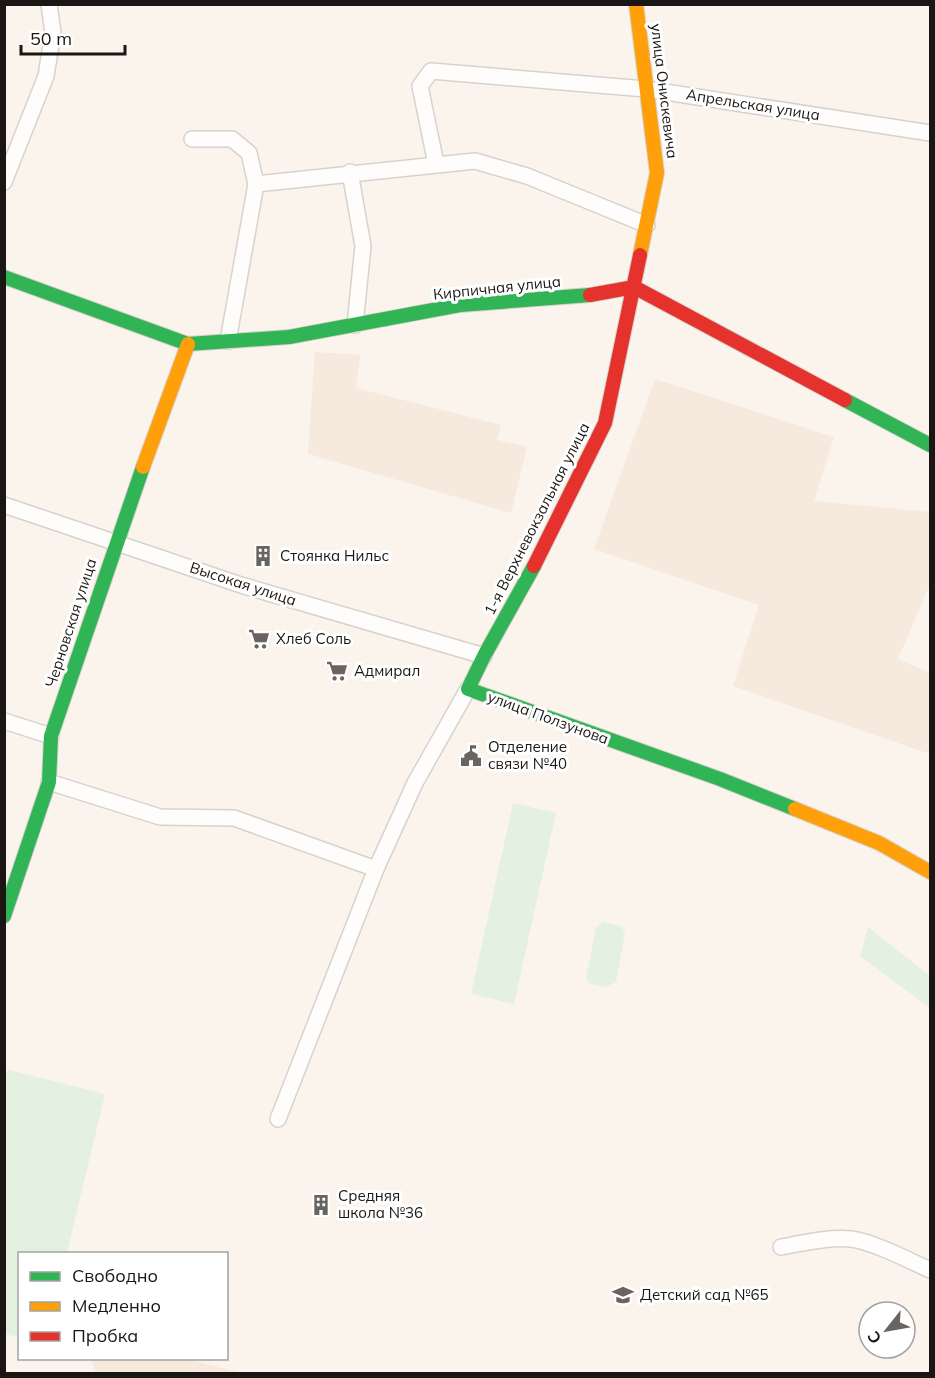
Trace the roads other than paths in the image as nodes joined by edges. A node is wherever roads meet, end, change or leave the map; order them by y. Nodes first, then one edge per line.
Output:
1 (49, 4) edge
2 (636, 4) edge
3 (646, 89) junction
4 (930, 133) edge
5 (192, 139) dead end
6 (436, 164) junction
7 (350, 172) junction
8 (4, 182) edge
9 (256, 183) junction
10 (647, 225) junction
11 (4, 277) edge
12 (634, 287) junction
13 (355, 325) junction
14 (228, 341) junction
15 (188, 344) junction
16 (930, 445) edge
17 (4, 505) edge
18 (116, 542) junction
19 (484, 656) junction
20 (468, 689) junction
21 (4, 721) edge
22 (51, 736) junction
23 (49, 782) junction
24 (376, 869) junction
25 (930, 872) edge
26 (4, 916) edge
27 (278, 1119) dead end
28 (781, 1247) dead end
29 (930, 1270) edge

1 - 8 street
2 - 3 street, улица Онискевича
3 - 4 street, Апрельская улица
3 - 6 street, Апрельская улица
3 - 10 street, улица Онискевича
5 - 9 street
6 - 7 street
6 - 10 street
7 - 9 street
7 - 13 street
9 - 14 street
10 - 12 street, улица Онискевича
11 - 15 street, Кирпичная улица
12 - 13 street, Кирпичная улица
12 - 16 street
12 - 19 street, 1-я Верхневокзальная улица
13 - 14 street, Кирпичная улица
14 - 15 street, Кирпичная улица
15 - 18 street, Черновская улица
17 - 18 street, Высокая улица
18 - 19 street, Высокая улица
18 - 22 street, Черновская улица
19 - 20 street, 1-я Верхневокзальная улица
20 - 24 street, улица Ползунова
20 - 25 street, улица Ползунова
21 - 22 street
22 - 23 street, Черновская улица
23 - 24 street
23 - 26 street, Черновская улица
24 - 27 street, улица Ползунова
28 - 29 street

